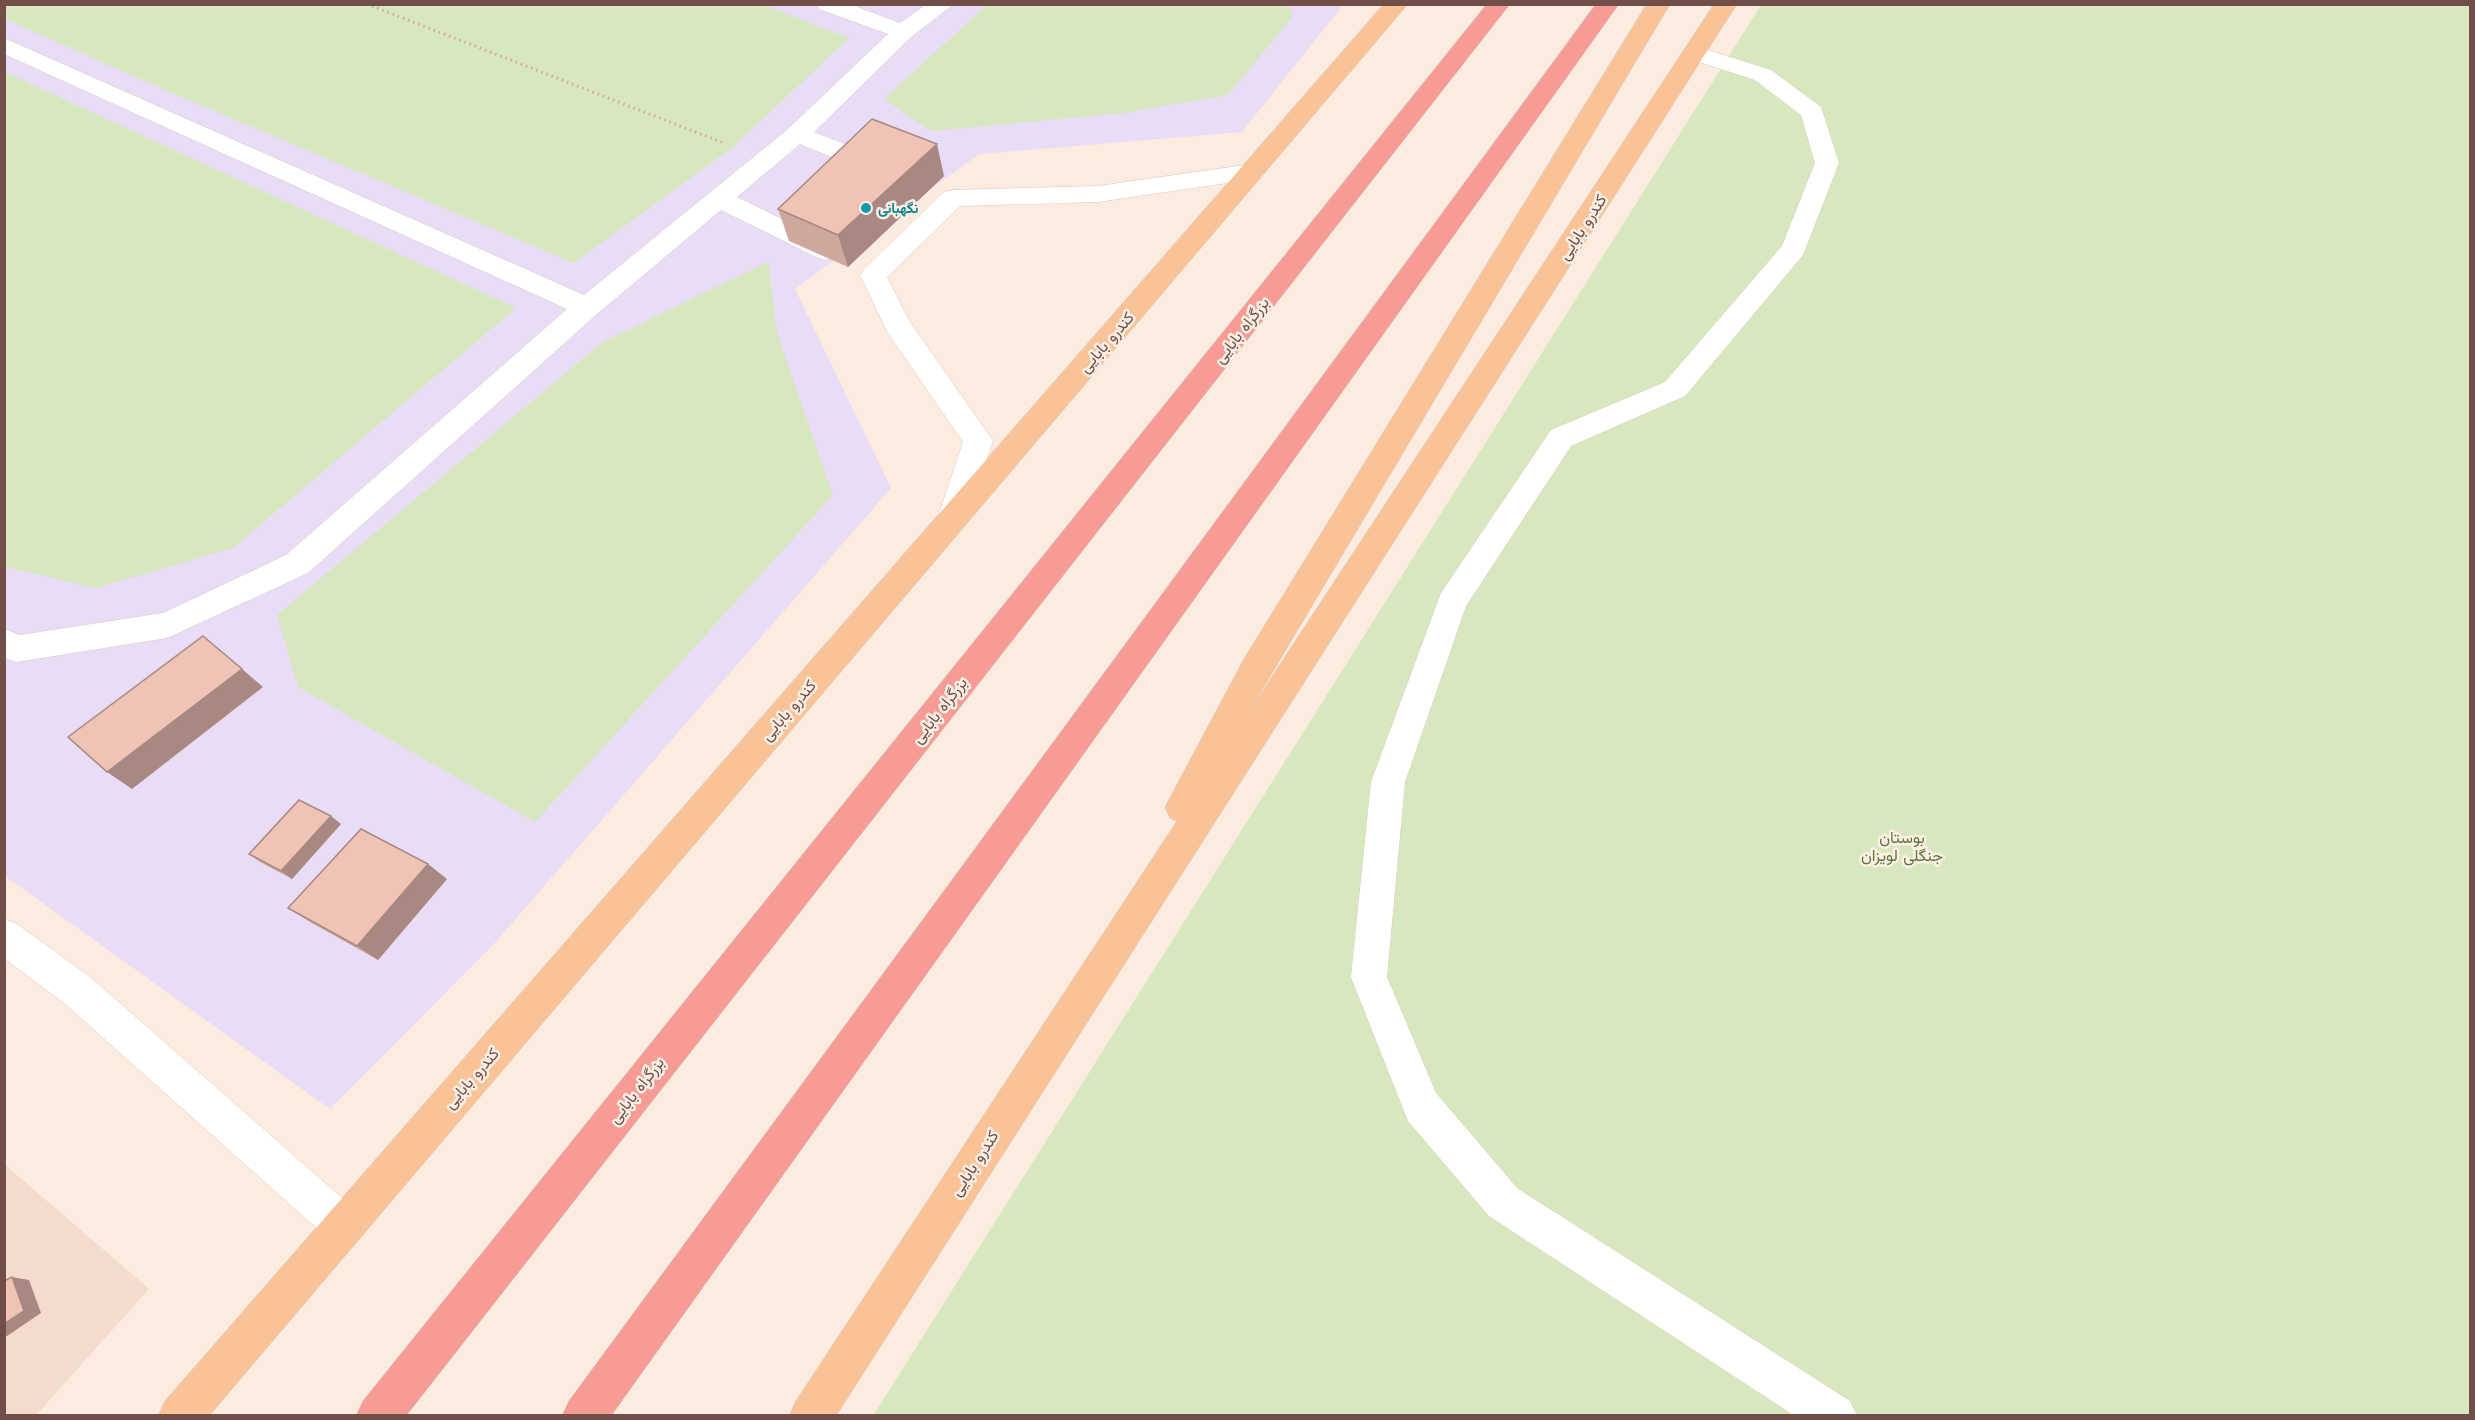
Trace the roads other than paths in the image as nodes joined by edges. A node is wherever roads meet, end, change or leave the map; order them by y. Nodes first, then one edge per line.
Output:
1 (827, 4) edge
2 (943, 4) edge
3 (1397, 4) edge
4 (1499, 4) edge
5 (1608, 4) edge
6 (1659, 4) edge
7 (1745, 4) edge
8 (1710, 29) edge
9 (903, 32) junction
10 (4, 45) edge
11 (797, 134) junction
12 (1252, 172) junction
13 (901, 176) edge
14 (719, 198) junction
15 (856, 266) junction
16 (587, 307) junction
17 (952, 520) junction
18 (4, 642) edge
19 (4, 936) edge
20 (1078, 1002) junction
21 (344, 1226) junction
22 (180, 1416) edge
23 (378, 1416) edge
24 (584, 1416) edge
25 (811, 1416) edge
26 (1835, 1416) edge

1 - 9 street
2 - 9 street
3 - 12 main road, کندرو بابایی
4 - 23 highway, بزرگراه بابایی
5 - 24 highway
6 - 20 main road
7 - 8 main road
8 - 20 main road, کندرو بابایی
8 - 26 street
9 - 11 street
10 - 16 street
11 - 13 street
11 - 14 street
12 - 15 street
12 - 17 main road, کندرو بابایی
14 - 15 street
14 - 16 street
15 - 17 street
16 - 18 street
17 - 21 main road, کندرو بابایی
19 - 21 street
20 - 25 main road, کندرو بابایی
21 - 22 main road, کندرو بابایی

